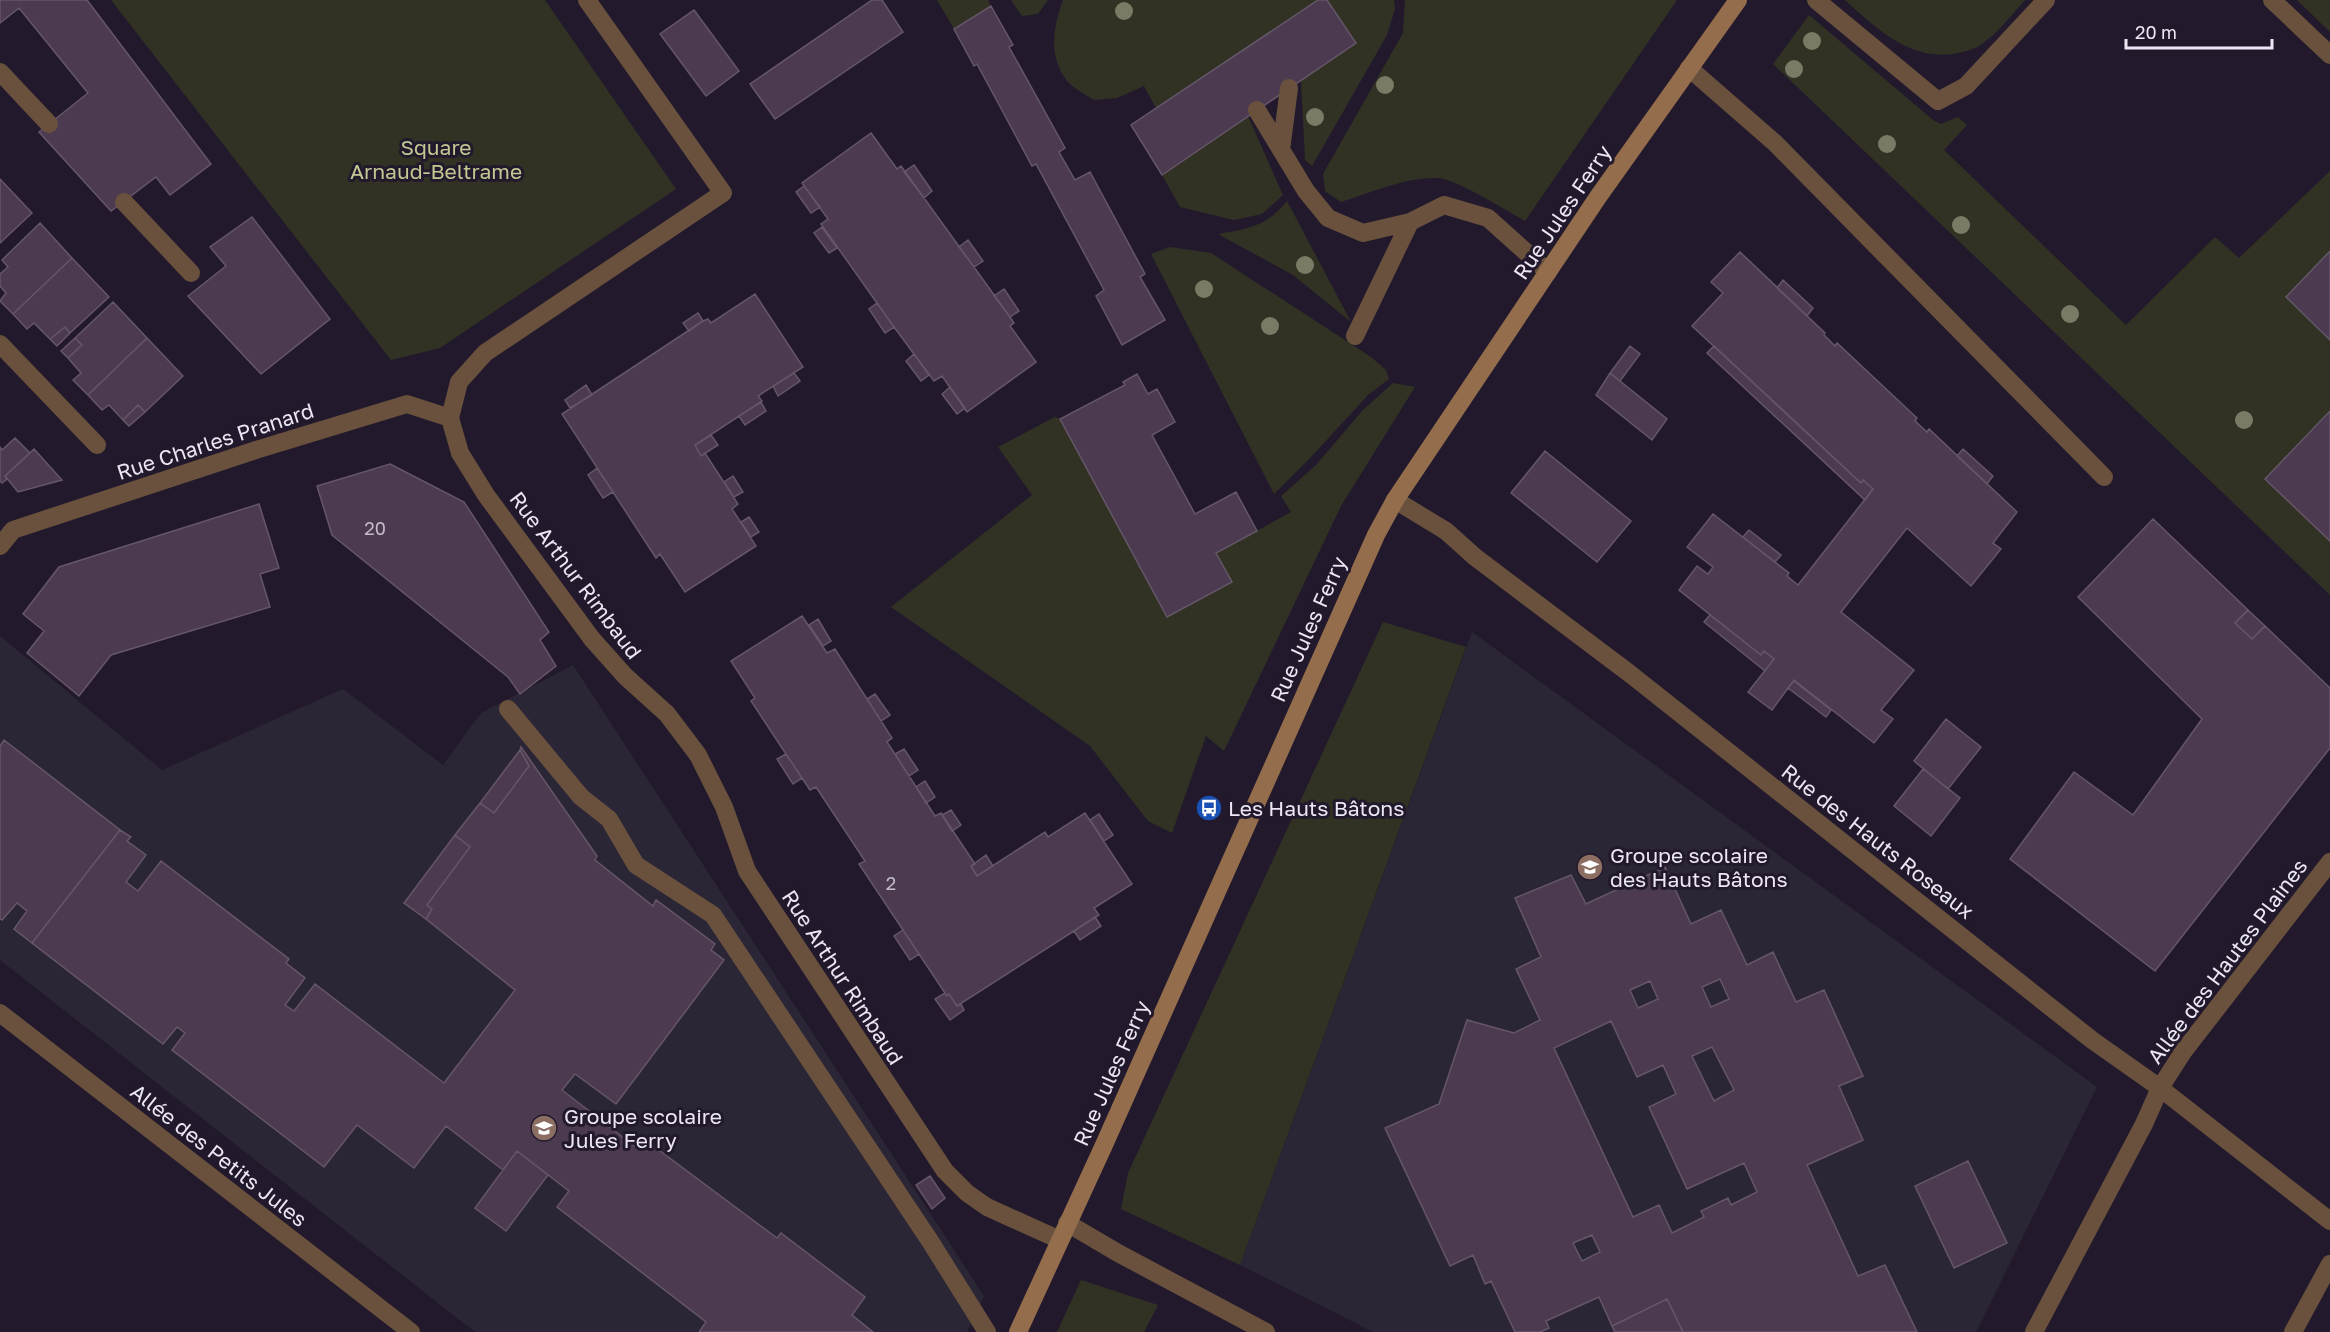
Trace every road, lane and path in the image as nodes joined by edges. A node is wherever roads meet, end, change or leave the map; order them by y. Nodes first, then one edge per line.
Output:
1 (587, 0) edge
2 (1738, 0) edge
3 (1816, 0) edge
4 (2046, 0) edge
5 (2272, 0) edge
6 (2330, 55) edge
7 (1689, 68) junction
8 (0, 72) edge
9 (1289, 88) dead end
10 (1257, 110) dead end
11 (49, 124) dead end
12 (1281, 150) junction
13 (124, 202) dead end
14 (1410, 222) junction
15 (1548, 272) junction
16 (191, 273) dead end
17 (1355, 336) dead end
18 (0, 344) edge
19 (450, 418) junction
20 (97, 445) dead end
21 (2104, 477) dead end
22 (1395, 500) junction
23 (0, 546) edge
24 (507, 709) dead end
25 (2330, 862) edge
26 (0, 1013) edge
27 (2160, 1088) junction
28 (2330, 1221) edge
29 (1067, 1223) junction
30 (1060, 1240) junction
31 (2330, 1264) edge
32 (411, 1332) edge
33 (987, 1332) edge
34 (1018, 1332) edge
35 (1266, 1332) edge
36 (2034, 1332) edge
37 (2293, 1332) edge

1 - 19 street, Rue Arthur Rimbaud
2 - 7 street, Rue Jules Ferry
3 - 4 street
5 - 6 street
7 - 15 street, Rue Jules Ferry
7 - 21 street
8 - 11 street
9 - 12 street
10 - 12 street
12 - 14 street
13 - 16 street
14 - 15 street
14 - 17 street
15 - 22 street, Rue Jules Ferry
18 - 20 street
19 - 23 street, Rue Charles Pranard
19 - 30 street, Rue Arthur Rimbaud
22 - 27 street, Rue des Hauts Roseaux
22 - 29 street, Rue Jules Ferry
24 - 33 street
25 - 27 street, Allée des Hautes Plaines
26 - 32 street, Allée des Petits Jules
27 - 28 street, Rue des Hauts Roseaux
27 - 36 street, Allée des Hautes Plaines
29 - 30 street, Rue Jules Ferry
29 - 35 street
30 - 34 street, Rue Jules Ferry
31 - 37 street

